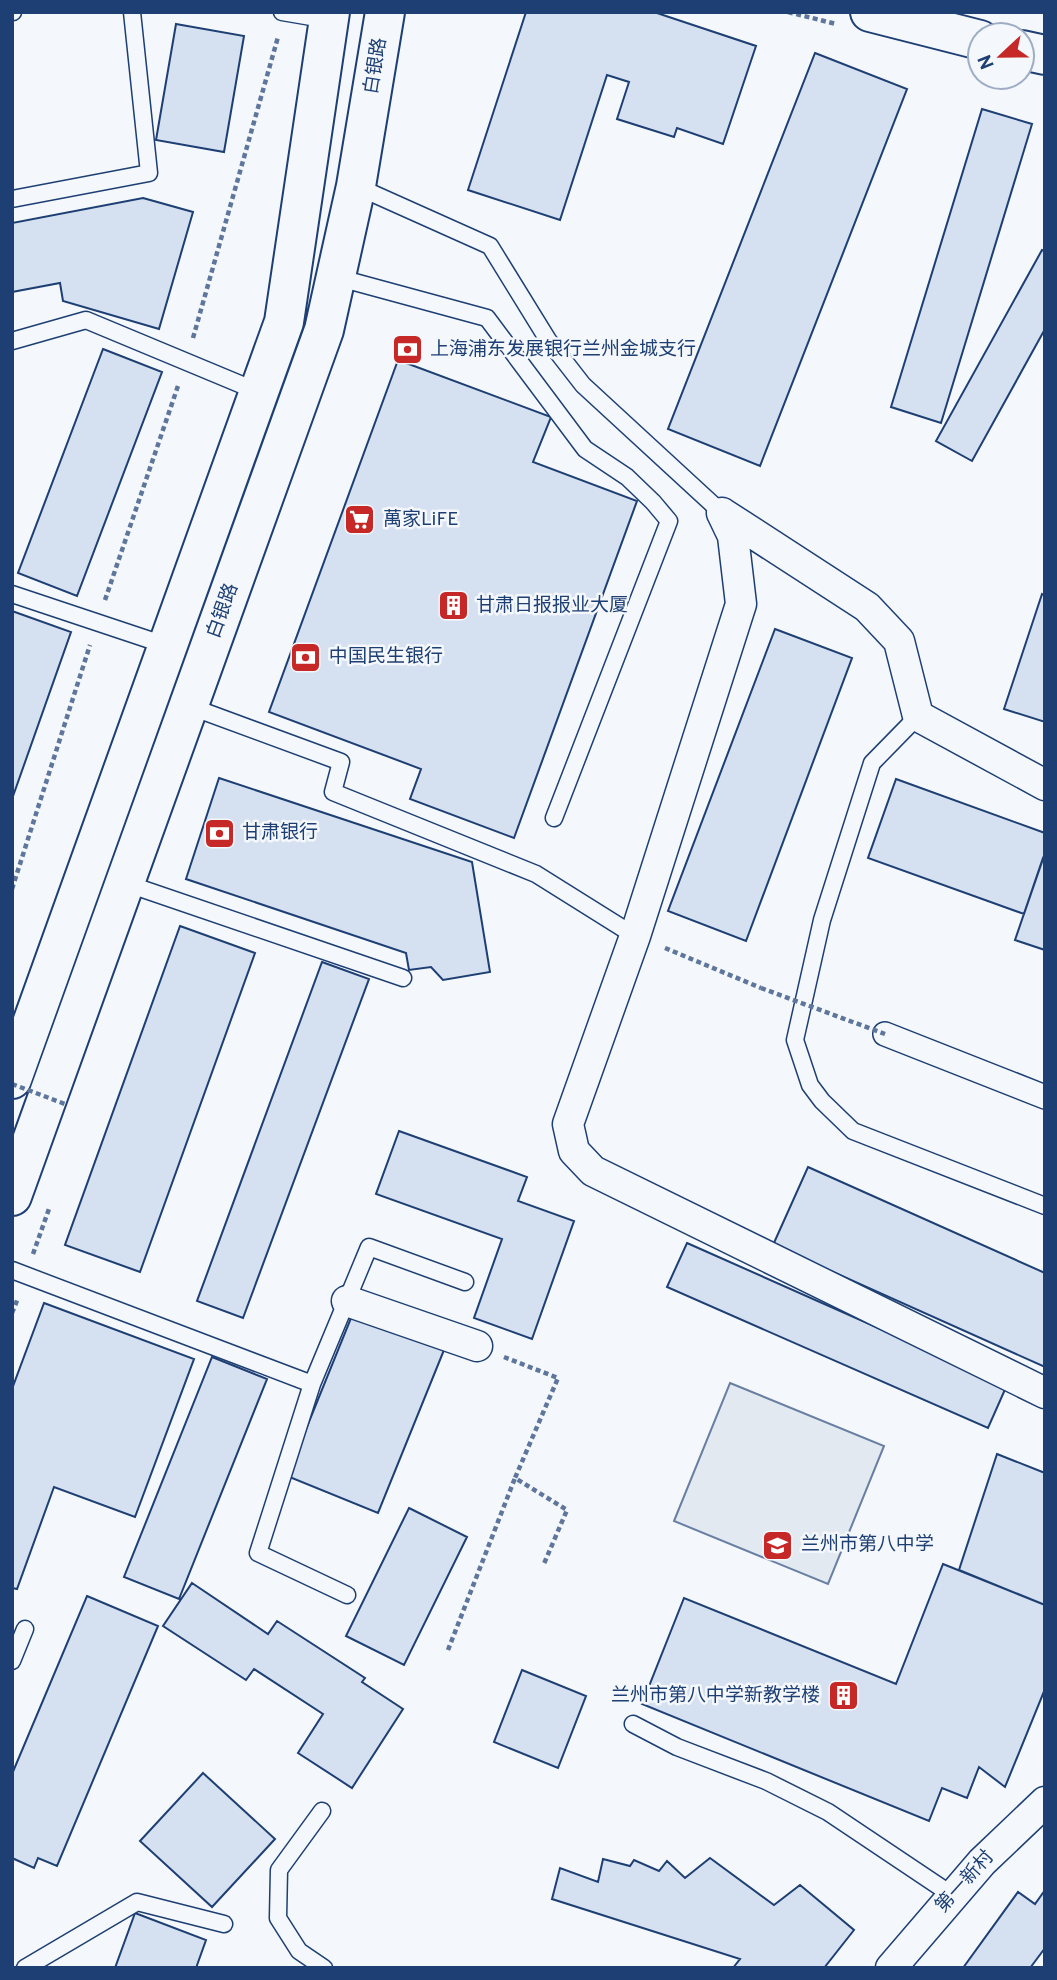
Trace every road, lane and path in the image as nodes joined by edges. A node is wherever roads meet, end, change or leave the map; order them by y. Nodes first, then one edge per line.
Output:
1 (132, 12) edge
2 (284, 12) edge
3 (385, 12) edge
4 (870, 12) edge
5 (330, 16) edge
6 (966, 36) edge
7 (356, 186) junction
8 (12, 199) edge
9 (336, 277) junction
10 (12, 341) edge
11 (186, 362) junction
12 (259, 392) junction
13 (722, 513) junction
14 (12, 594) edge
15 (97, 622) junction
16 (168, 646) junction
17 (189, 706) junction
18 (918, 716) junction
19 (1045, 785) edge
20 (554, 818) dead end
21 (125, 883) junction
22 (12, 888) edge
23 (635, 936) junction
24 (402, 978) dead end
25 (885, 1034) joint
26 (14, 1070) edge
27 (1045, 1097) edge
28 (65, 1104) dead end
29 (12, 1196) edge
30 (1045, 1206) edge
31 (12, 1270) edge
32 (465, 1282) dead end
33 (347, 1301) junction
34 (477, 1346) joint
35 (312, 1384) junction
36 (1045, 1393) edge
37 (515, 1478) junction
38 (543, 1566) dead end
39 (347, 1595) dead end
40 (25, 1629) dead end
41 (449, 1650) dead end
42 (12, 1661) edge
43 (633, 1724) dead end
44 (1045, 1802) edge
45 (322, 1811) dead end
46 (952, 1895) junction
47 (223, 1924) dead end
48 (25, 1968) edge
49 (324, 1968) edge
50 (891, 1968) edge

1 - 8 lane
2 - 5 lane
2 - 11 path
3 - 7 main road, 白银路
4 - 6 main road
5 - 12 main road, 白银路
7 - 9 main road, 白银路
7 - 13 lane
9 - 17 main road, 白银路
9 - 20 lane
10 - 11 lane
11 - 12 lane
11 - 15 path
12 - 16 main road, 白银路
13 - 18 street
13 - 23 street
14 - 15 lane
15 - 16 lane
15 - 22 path
16 - 26 main road, 白银路
17 - 21 main road, 白银路
17 - 23 lane
18 - 19 street
18 - 30 lane
21 - 24 lane
21 - 29 main road, 白银路
23 - 25 path, bridge
23 - 36 street
25 - 27 street
26 - 28 path, bridge
31 - 35 lane
32 - 33 lane
33 - 34 street
33 - 35 lane
34 - 37 path
35 - 39 lane
37 - 38 path
37 - 41 path
40 - 42 lane
43 - 46 lane
44 - 46 street, 第一新村
45 - 49 lane
46 - 50 street, 第一新村
47 - 48 lane

